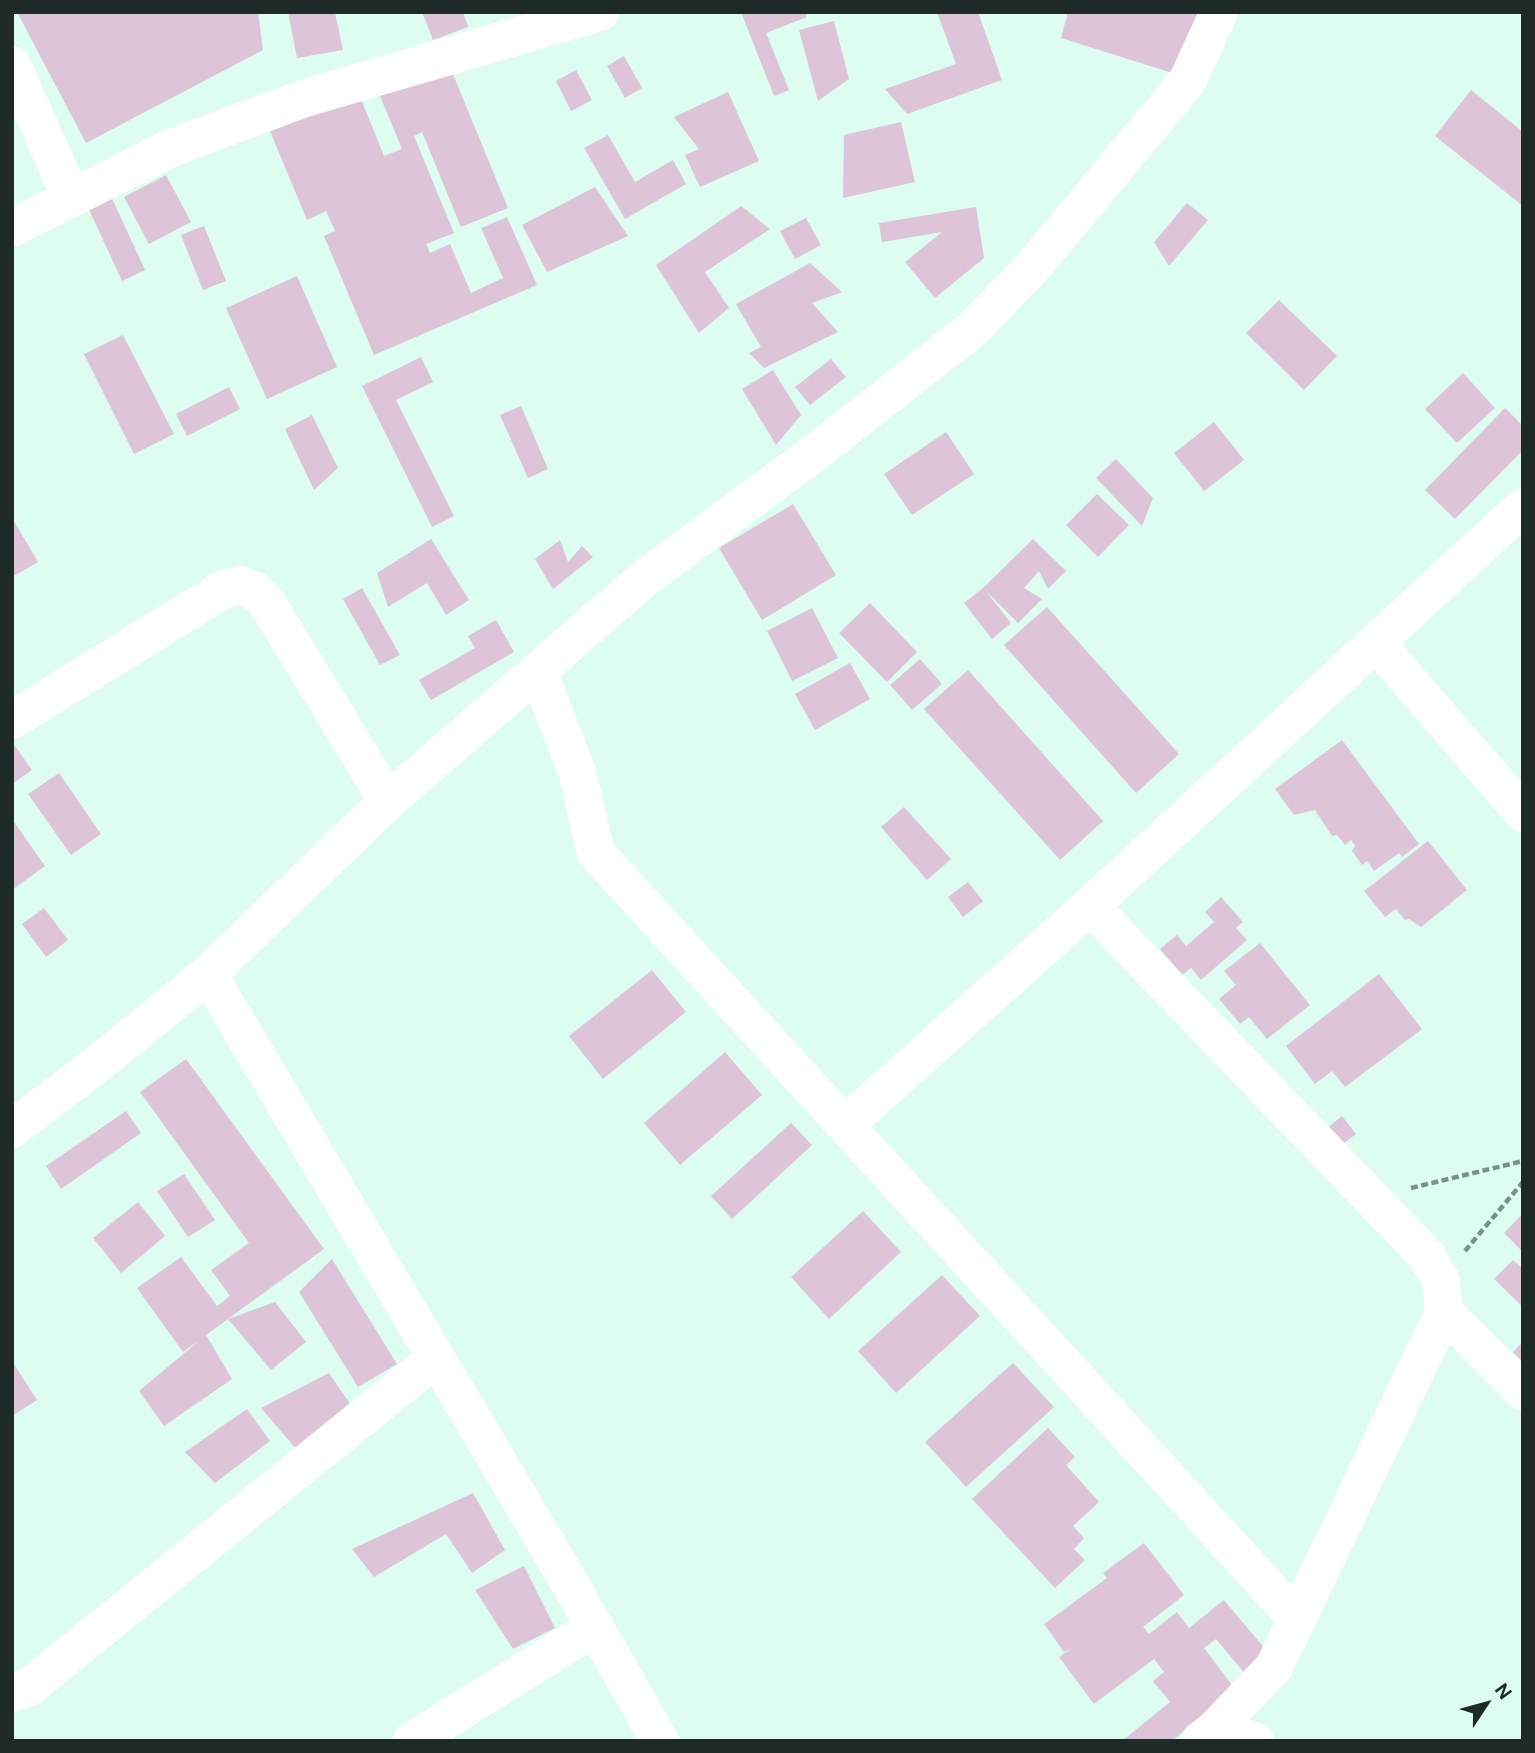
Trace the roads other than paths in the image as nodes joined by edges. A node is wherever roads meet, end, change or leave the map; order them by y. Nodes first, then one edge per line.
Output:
1 (600, 12) edge
2 (1219, 12) edge
3 (12, 65) edge
4 (71, 197) junction
5 (12, 228) edge
6 (1523, 507) edge
7 (1376, 643) junction
8 (538, 671) junction
9 (12, 720) edge
10 (388, 801) junction
11 (1523, 813) edge
12 (1090, 906) junction
13 (208, 974) junction
14 (17, 1116) edge
15 (845, 1125) junction
16 (1443, 1297) junction
17 (436, 1358) junction
18 (1523, 1391) edge
19 (1298, 1620) junction
20 (594, 1627) junction
21 (12, 1693) edge
22 (1207, 1735) edge
23 (412, 1741) edge
24 (660, 1741) edge
25 (1255, 1741) edge

1 - 4 street
2 - 8 street
3 - 4 street
4 - 5 street
6 - 7 street
7 - 11 street
7 - 12 street
8 - 10 street
8 - 15 street
9 - 10 street
10 - 13 street
12 - 15 street
12 - 16 street
13 - 14 street
13 - 17 street
15 - 19 street
16 - 18 street
16 - 19 street
17 - 20 street
17 - 21 street
19 - 22 street
20 - 23 street
20 - 24 street
22 - 25 street

